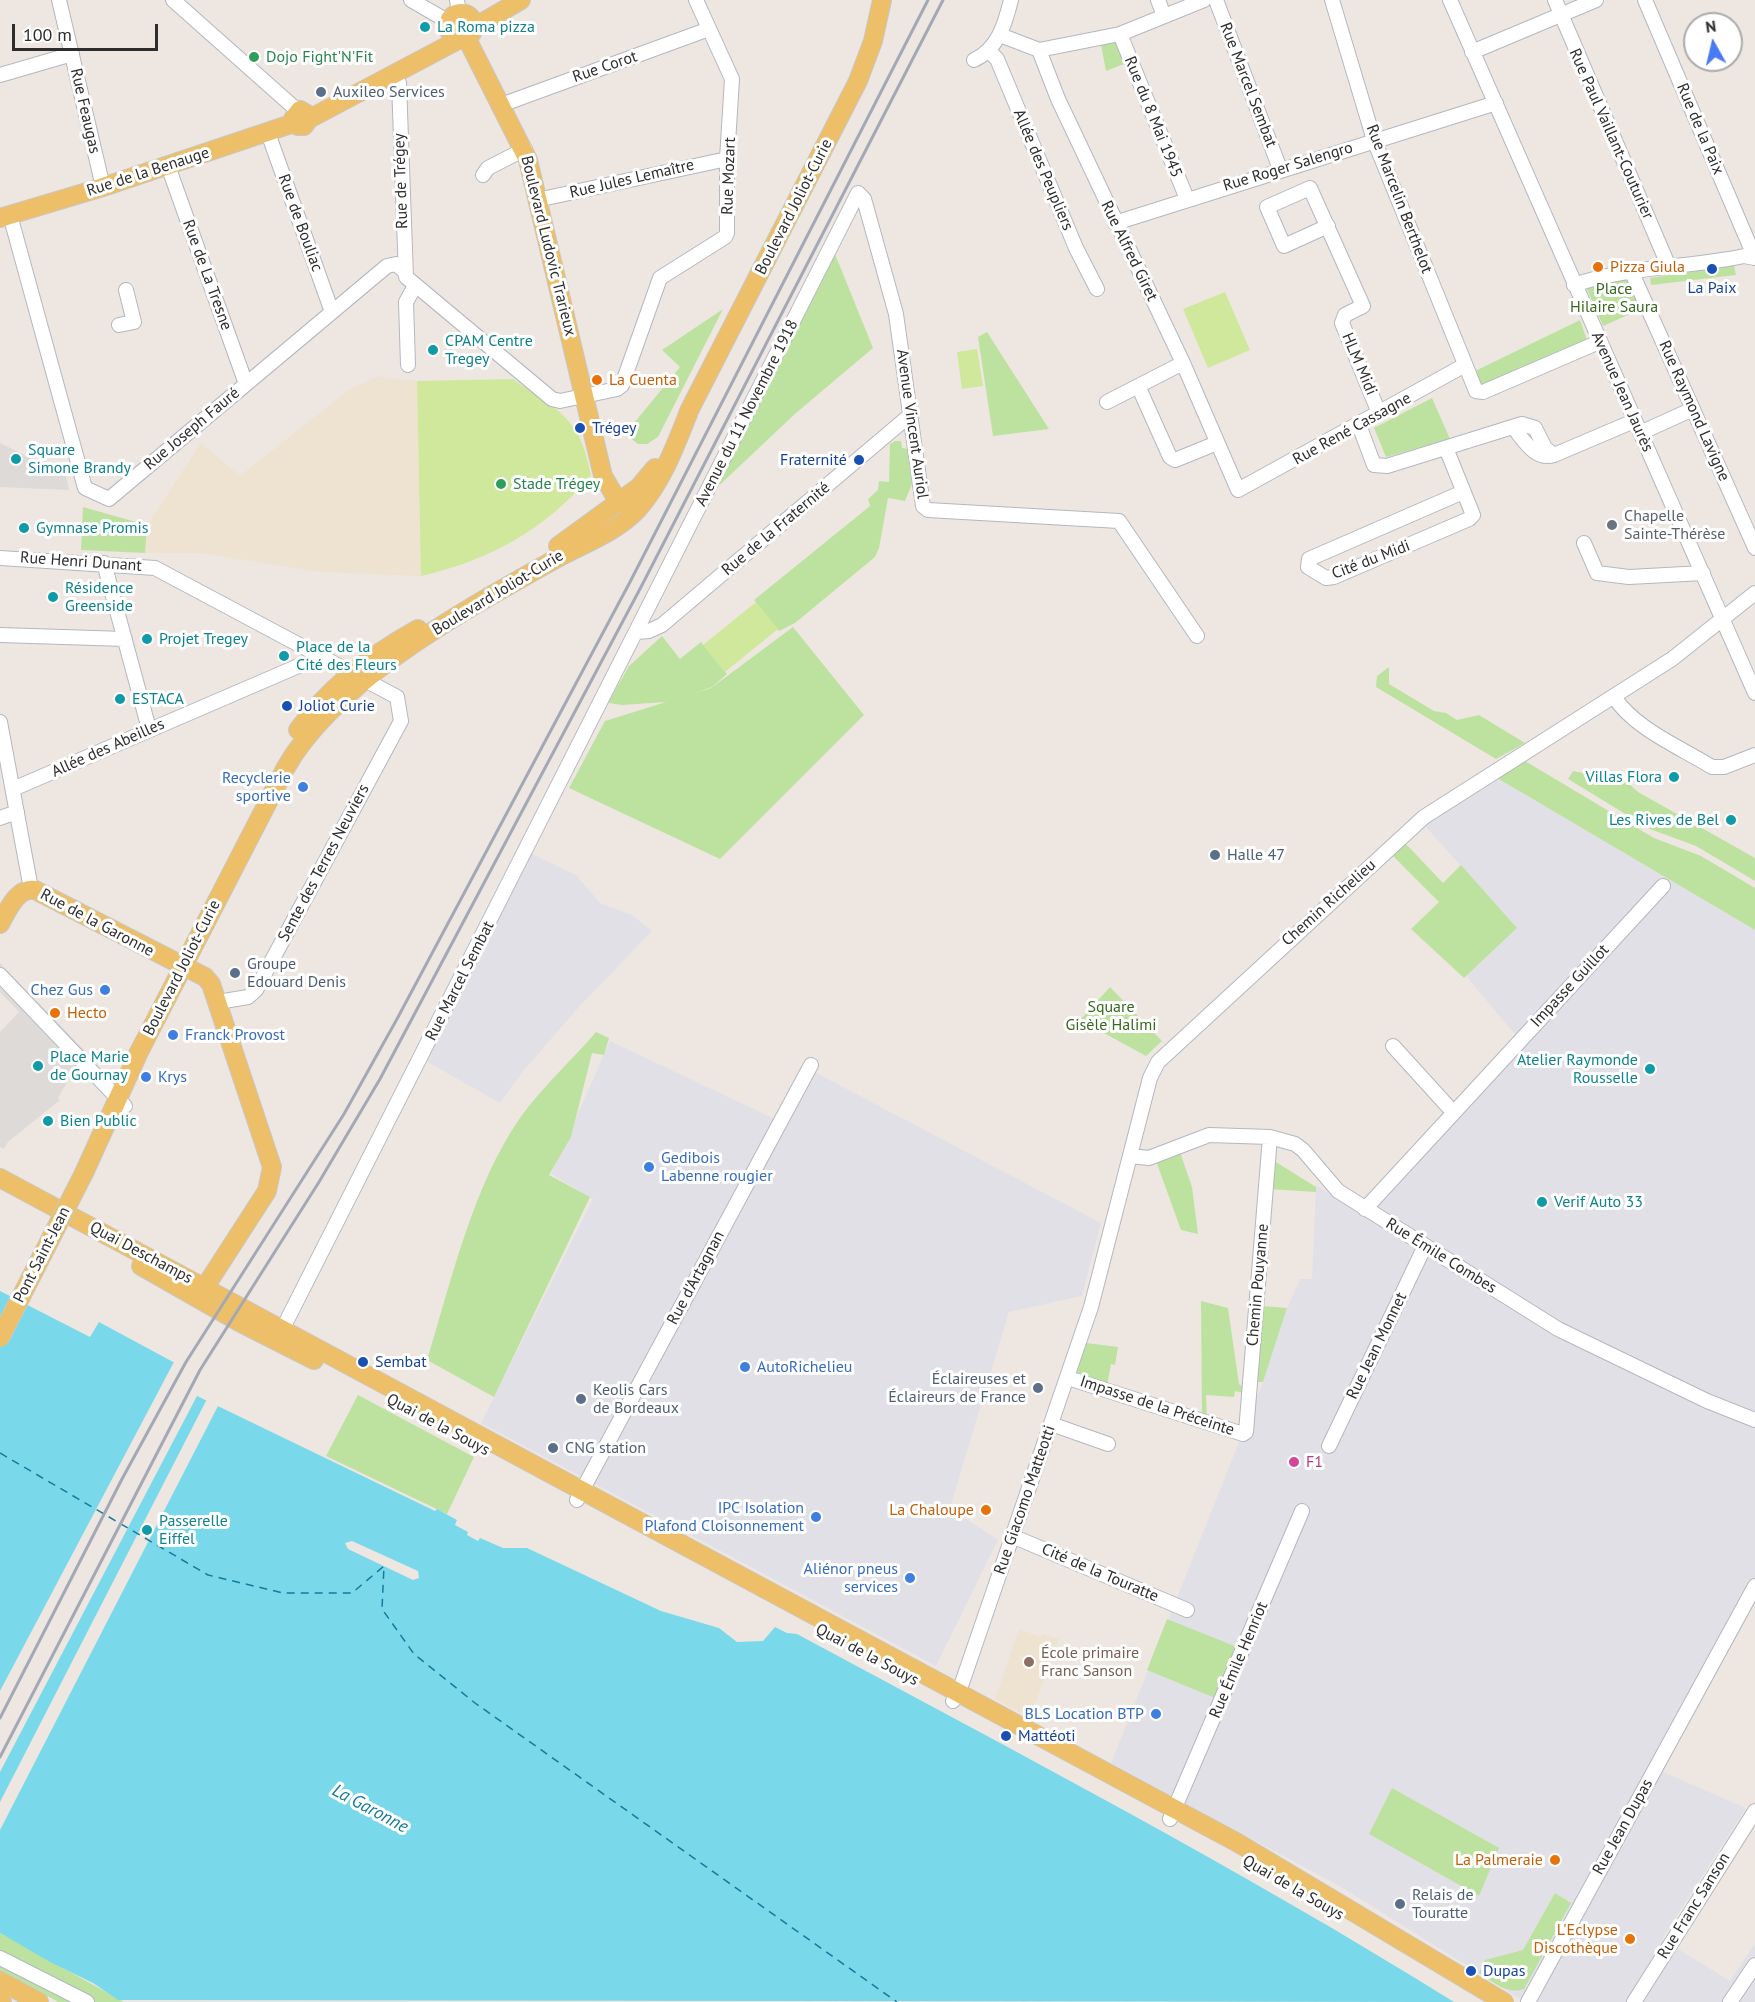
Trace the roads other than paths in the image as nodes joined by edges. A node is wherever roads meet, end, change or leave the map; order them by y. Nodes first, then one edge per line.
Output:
1 (59, 0) edge
2 (173, 0) edge
3 (411, 0) edge
4 (507, 0) edge
5 (521, 0) edge
6 (696, 0) edge
7 (872, 0) edge
8 (882, 0) edge
9 (1011, 0) edge
10 (1158, 0) edge
11 (1204, 0) edge
12 (1216, 0) edge
13 (1332, 0) edge
14 (1450, 0) edge
15 (1555, 0) edge
16 (1596, 0) edge
17 (1645, 0) edge
18 (1561, 14) junction
19 (1164, 16) junction
20 (460, 23) edge
21 (709, 29) junction
22 (1119, 34) junction
23 (1000, 35) junction
24 (1039, 50) junction
25 (989, 51) junction
26 (1472, 52) junction
27 (72, 54) junction
28 (974, 60) dead end
29 (393, 73) junction
30 (0, 75) edge
31 (1496, 103) junction
32 (501, 105) junction
33 (300, 118) junction
34 (268, 133) junction
35 (1374, 140) junction
36 (525, 149) junction
37 (727, 159) junction
38 (168, 166) junction
39 (1280, 169) junction
40 (483, 175) dead end
41 (103, 187) junction
42 (858, 193) joint
43 (1187, 199) junction
44 (537, 200) junction
45 (5, 216) edge
46 (1114, 223) junction
47 (1328, 226) junction
48 (1755, 258) edge
49 (1669, 267) junction
50 (404, 271) junction
51 (1632, 273) junction
52 (1574, 285) junction
53 (415, 286) junction
54 (1096, 289) dead end
55 (126, 290) dead end
56 (332, 312) junction
57 (119, 325) dead end
58 (1599, 342) junction
59 (1183, 363) junction
60 (408, 364) dead end
61 (1465, 365) junction
62 (246, 384) junction
63 (1139, 388) junction
64 (584, 396) junction
65 (1107, 402) dead end
66 (1694, 409) junction
67 (1379, 413) junction
68 (909, 416) junction
69 (1359, 425) junction
70 (1637, 427) junction
71 (1217, 443) junction
72 (1446, 448) junction
73 (1238, 490) joint
74 (1463, 492) junction
75 (619, 502) junction
76 (1584, 543) dead end
77 (1755, 548) edge
78 (0, 558) edge
79 (554, 559) junction
80 (104, 564) junction
81 (1703, 573) junction
82 (1755, 593) edge
83 (1724, 618) junction
84 (637, 632) junction
85 (0, 635) edge
86 (1197, 636) dead end
87 (125, 639) junction
88 (303, 664) dead end
89 (359, 677) junction
90 (1755, 693) edge
91 (397, 697) joint
92 (1614, 697) junction
93 (0, 722) edge
94 (149, 729) junction
95 (1755, 755) edge
96 (13, 789) junction
97 (17, 812) junction
98 (0, 818) edge
99 (1663, 886) dead end
100 (31, 890) junction
101 (0, 924) edge
102 (179, 964) junction
103 (0, 975) edge
104 (218, 1002) junction
105 (1393, 1046) dead end
106 (811, 1065) dead end
107 (113, 1094) junction
108 (1453, 1112) junction
109 (1270, 1137) junction
110 (1130, 1155) junction
111 (80, 1170) junction
112 (0, 1178) edge
113 (0, 1189) edge
114 (1365, 1209) junction
115 (1425, 1246) junction
116 (197, 1288) junction
117 (1090, 1306) joint
118 (0, 1319) edge
119 (241, 1323) joint
120 (283, 1337) junction
121 (0, 1338) edge
122 (1068, 1378) junction
123 (1755, 1420) edge
124 (1051, 1424) junction
125 (1246, 1432) joint
126 (1108, 1444) dead end
127 (1329, 1446) dead end
128 (579, 1495) junction
129 (1302, 1511) dead end
130 (1012, 1536) junction
131 (1755, 1586) edge
132 (1187, 1610) dead end
133 (955, 1697) junction
134 (1755, 1810) edge
135 (1172, 1814) junction
136 (0, 1958) edge
137 (1754, 1968) edge
138 (0, 1981) edge
139 (39, 2002) edge
140 (87, 2002) edge
141 (1483, 2002) edge
142 (1504, 2002) edge
143 (1528, 2002) edge
144 (1634, 2002) edge
145 (1730, 2002) edge

1 - 27 street, Rue Feaugas
2 - 33 street
3 - 20 street
4 - 20 main road, Rue de la Benauge
5 - 20 main road, Rue de la Benauge
6 - 21 street, Rue Mozart
7 - 75 main road, Boulevard Joliot-Curie
8 - 79 main road, Boulevard Joliot-Curie
9 - 23 street
10 - 19 street
11 - 19 street
12 - 39 street, Rue Marcel Sembat
13 - 35 street, Rue Marcelin Berthelot
14 - 26 street, Avenue Jean Jaurès
15 - 18 street, Rue Paul Vaillant-Couturier
16 - 18 street
17 - 48 street, Rue de la Paix
18 - 26 street
18 - 49 street, Rue Paul Vaillant-Couturier
19 - 22 street
20 - 29 main road, Rue de la Benauge
20 - 32 main road, Boulevard Ludovic Trarieux
21 - 32 street, Rue Corot
21 - 37 street, Rue Mozart
22 - 24 street
22 - 43 street, Rue du 8 Mai 1945
23 - 24 street
23 - 25 street
24 - 46 street, Rue Alfred Giret
25 - 28 street
25 - 54 street, Allée des Peupliers
26 - 31 street, Avenue Jean Jaurès
27 - 30 street
27 - 41 street, Rue Feaugas
29 - 33 main road, Rue de la Benauge
29 - 50 street, Rue de Trégey
31 - 35 street, Rue Roger Salengro
31 - 52 street, Avenue Jean Jaurès
32 - 36 main road, Boulevard Ludovic Trarieux
33 - 34 main road, Rue de la Benauge
34 - 38 main road, Rue de la Benauge
34 - 56 street, Rue de Bouliac
35 - 39 street, Rue Roger Salengro
35 - 61 street, Rue Marcelin Berthelot
36 - 40 street
36 - 44 main road, Boulevard Ludovic Trarieux
37 - 44 street, Rue Jules Lemaître
37 - 64 street, Rue Mozart
38 - 41 main road, Rue de la Benauge
38 - 62 street, Rue de La Tresne
39 - 43 street, Rue Roger Salengro
41 - 45 main road, Rue de la Benauge
42 - 68 street, Avenue Vincent Auriol
42 - 84 street, Avenue du 11 Novembre 1918
43 - 46 street, Rue Roger Salengro
44 - 64 main road, Boulevard Ludovic Trarieux
45 - 62 street, Rue Joseph Fauré
46 - 59 street, Rue Alfred Giret
47 - 47 street, HLM Midi
47 - 67 street, HLM Midi
48 - 49 street
49 - 51 street
50 - 53 street
50 - 56 street, Rue Joseph Fauré
51 - 52 street
51 - 66 street, Rue Raymond Lavigne
52 - 58 street, Avenue Jean Jaurès
53 - 60 street
53 - 64 street
55 - 57 street
56 - 62 street, Rue Joseph Fauré
58 - 61 street, Rue Marcelin Berthelot
58 - 70 street, Avenue Jean Jaurès
59 - 63 street
59 - 71 street, Rue Alfred Giret
61 - 67 street, Rue René Cassagne
63 - 65 street
63 - 71 street
64 - 75 main road, Boulevard Ludovic Trarieux
66 - 70 street
66 - 77 street, Rue Raymond Lavigne
67 - 69 street, Rue René Cassagne
68 - 84 street, Rue de la Fraternité
68 - 86 street, Avenue Vincent Auriol
69 - 72 street
69 - 73 street, Rue René Cassagne
70 - 72 street
70 - 81 street, Avenue Jean Jaurès
71 - 73 street, Rue Alfred Giret
72 - 74 street, Cité du Midi
74 - 74 street, Cité du Midi
75 - 79 main road
75 - 89 main road, Boulevard Joliot-Curie
76 - 81 street
78 - 80 street, Rue Henri Dunant
79 - 89 main road, Boulevard Joliot-Curie
80 - 87 street
80 - 89 street, Rue Henri Dunant
81 - 83 street, Avenue Jean Jaurès
82 - 83 street, Chemin Richelieu
83 - 90 street, Avenue Jean Jaurès
83 - 92 street, Chemin Richelieu
84 - 120 street, Rue Marcel Sembat
85 - 87 street
87 - 94 street
88 - 94 street, Allée des Abeilles
89 - 91 street, Rue Henri Dunant
89 - 102 main road, Boulevard Joliot-Curie
91 - 104 street, Sente des Terres Neuviers
92 - 95 street
92 - 110 street, Chemin Richelieu
93 - 96 street
94 - 96 street, Allée des Abeilles
96 - 97 street
97 - 98 street
97 - 100 street
99 - 108 street, Impasse Guillot
100 - 101 main road, Rue de la Garonne
100 - 102 main road, Rue de la Garonne
102 - 104 main road, Rue de la Garonne
102 - 107 main road, Boulevard Joliot-Curie
103 - 107 street
104 - 116 main road, Rue de la Garonne
105 - 108 street
106 - 128 street, Rue d'Artagnan
107 - 111 main road, Boulevard Joliot-Curie
108 - 114 street, Impasse Guillot
109 - 110 street, Rue Émile Combes
109 - 114 street, Rue Émile Combes
109 - 125 street, Chemin Pouyanne
110 - 117 street, Chemin Richelieu
111 - 118 main road, Pont Saint-Jean
111 - 121 main road, Pont Saint-Jean, bridge
112 - 116 main road, Quai Deschamps
113 - 116 main road, Quai Deschamps
114 - 115 street, Rue Émile Combes
115 - 123 street, Rue Émile Combes
115 - 127 street, Rue Jean Monnet
116 - 119 main road, Quai Deschamps
116 - 120 main road, Quai Deschamps
117 - 122 street, Rue Giacomo Matteotti
119 - 120 main road, Quai de la Souys
120 - 128 main road, Quai de la Souys
122 - 124 street, Rue Giacomo Matteotti
122 - 125 street, Impasse de la Préceinte
124 - 126 street
124 - 130 street, Rue Giacomo Matteotti
128 - 133 main road, Quai de la Souys
129 - 135 street, Rue Émile Henriot
130 - 132 street, Cité de la Touratte
130 - 133 street, Rue Giacomo Matteotti
131 - 143 street, Rue Jean Dupas
133 - 135 main road, Quai de la Souys
134 - 144 street, Rue Franc Sanson
135 - 141 main road, Quai de la Souys
135 - 142 main road, Quai de la Souys
136 - 140 street
137 - 145 street
138 - 139 main road

